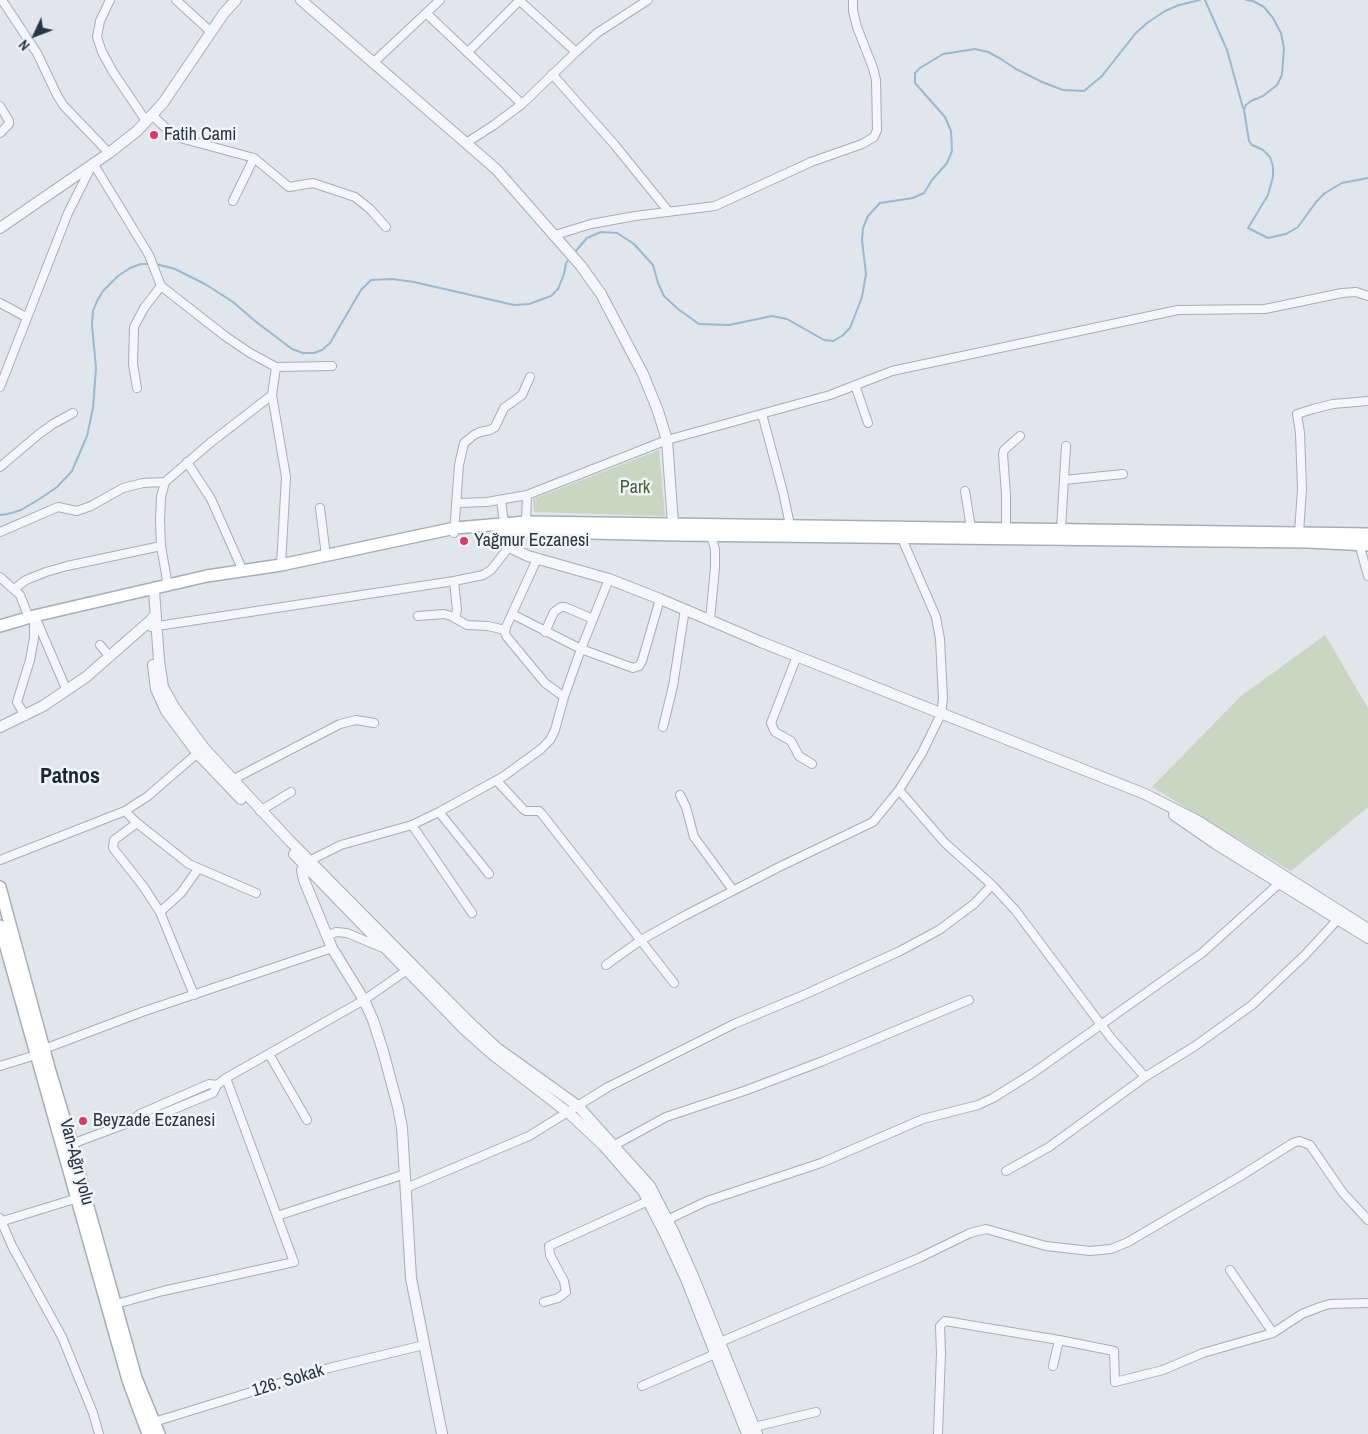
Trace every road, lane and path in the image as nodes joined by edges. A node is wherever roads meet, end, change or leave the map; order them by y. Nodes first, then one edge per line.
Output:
1 (110, 0) edge
2 (176, 0) edge
3 (236, 0) edge
4 (301, 0) edge
5 (440, 0) edge
6 (519, 0) edge
7 (648, 0) edge
8 (853, 0) edge
9 (3, 6) edge
10 (426, 14) junction
11 (211, 32) junction
12 (468, 52) junction
13 (576, 52) junction
14 (374, 62) junction
15 (552, 74) junction
16 (522, 104) junction
17 (0, 106) edge
18 (149, 118) junction
19 (0, 133) edge
20 (466, 143) junction
21 (109, 153) junction
22 (254, 158) junction
23 (93, 164) junction
24 (233, 201) dead end
25 (669, 212) junction
26 (386, 227) dead end
27 (0, 228) edge
28 (555, 235) junction
29 (161, 286) junction
30 (1368, 296) edge
31 (0, 303) edge
32 (26, 317) junction
33 (332, 366) dead end
34 (276, 367) junction
35 (530, 377) dead end
36 (855, 386) junction
37 (0, 387) edge
38 (137, 388) dead end
39 (272, 394) junction
40 (1368, 401) edge
41 (73, 413) dead end
42 (762, 414) junction
43 (868, 423) dead end
44 (1020, 436) dead end
45 (667, 440) junction
46 (1066, 446) dead end
47 (187, 462) junction
48 (0, 467) edge
49 (1123, 474) dead end
50 (1064, 480) junction
51 (165, 482) junction
52 (965, 491) dead end
53 (527, 495) junction
54 (501, 500) junction
55 (457, 504) junction
56 (320, 508) dead end
57 (526, 522) junction
58 (673, 524) junction
59 (790, 525) junction
60 (504, 527) junction
61 (971, 528) junction
62 (1006, 528) junction
63 (1061, 529) junction
64 (710, 530) junction
65 (455, 531) junction
66 (0, 532) edge
67 (900, 532) junction
68 (1299, 533) junction
69 (1363, 539) edge
70 (161, 546) junction
71 (509, 547) junction
72 (326, 556) junction
73 (537, 559) junction
74 (281, 565) junction
75 (243, 571) junction
76 (1368, 576) edge
77 (609, 579) junction
78 (1, 580) edge
79 (454, 581) junction
80 (168, 586) junction
81 (14, 589) junction
82 (154, 590) junction
83 (660, 599) junction
84 (685, 609) junction
85 (512, 614) junction
86 (418, 616) dead end
87 (32, 617) junction
88 (455, 618) junction
89 (593, 619) junction
90 (710, 620) junction
91 (154, 622) junction
92 (0, 626) edge
93 (505, 630) junction
94 (545, 632) junction
95 (100, 645) dead end
96 (581, 649) junction
97 (796, 656) junction
98 (110, 657) junction
99 (67, 691) junction
100 (564, 697) junction
101 (941, 714) junction
102 (25, 716) junction
103 (374, 723) dead end
104 (0, 727) edge
105 (663, 728) dead end
106 (201, 751) junction
107 (812, 764) dead end
108 (497, 780) junction
109 (229, 781) junction
110 (899, 790) junction
111 (291, 792) dead end
112 (680, 795) dead end
113 (260, 810) junction
114 (125, 811) junction
115 (439, 812) junction
116 (136, 823) junction
117 (412, 825) junction
118 (0, 860) edge
119 (307, 863) junction
120 (198, 869) junction
121 (489, 874) dead end
122 (1283, 880) junction
123 (326, 883) junction
124 (992, 885) junction
125 (0, 887) edge
126 (733, 890) junction
127 (256, 893) dead end
128 (309, 894) junction
129 (160, 912) junction
130 (472, 913) dead end
131 (1341, 916) junction
132 (0, 926) edge
133 (1366, 931) edge
134 (327, 936) junction
135 (641, 940) junction
136 (332, 948) junction
137 (385, 949) junction
138 (606, 965) dead end
139 (410, 968) junction
140 (674, 983) dead end
141 (194, 995) junction
142 (364, 1000) junction
143 (969, 1000) dead end
144 (1101, 1025) junction
145 (40, 1052) junction
146 (269, 1054) junction
147 (0, 1066) edge
148 (1145, 1077) junction
149 (226, 1078) junction
150 (578, 1106) junction
151 (568, 1112) junction
152 (308, 1120) dead end
153 (67, 1146) junction
154 (610, 1147) junction
155 (1006, 1171) dead end
156 (405, 1174) junction
157 (406, 1188) junction
158 (81, 1197) junction
159 (648, 1201) junction
160 (277, 1216) junction
161 (667, 1220) junction
162 (1368, 1220) edge
163 (0, 1221) edge
164 (1230, 1270) dead end
165 (544, 1302) dead end
166 (1368, 1303) edge
167 (116, 1304) junction
168 (1273, 1333) junction
169 (1059, 1340) junction
170 (720, 1342) junction
171 (424, 1345) junction
172 (715, 1354) junction
173 (1053, 1366) dead end
174 (642, 1386) dead end
175 (816, 1412) dead end
176 (152, 1431) edge
177 (753, 1432) edge
178 (99, 1434) edge
179 (442, 1434) edge
180 (938, 1434) edge

1 - 18 street
2 - 11 street
3 - 11 street
4 - 14 street
5 - 10 street
6 - 12 street
6 - 13 street
7 - 13 street
8 - 25 street
9 - 21 street
10 - 12 street
10 - 14 street
11 - 18 street
12 - 16 street
13 - 15 street
14 - 20 street
15 - 16 street
15 - 25 street
16 - 20 street
17 - 19 street
18 - 21 street
18 - 22 street
20 - 28 street
21 - 23 street
22 - 24 street
22 - 26 street
23 - 27 street
23 - 29 street
23 - 32 street
25 - 28 street
28 - 45 street
29 - 34 street
29 - 38 street
30 - 36 street
31 - 32 street
32 - 37 street
33 - 34 street
34 - 39 street
35 - 55 street
36 - 42 street
36 - 43 street
39 - 47 street
39 - 74 street
40 - 68 street
41 - 48 street
42 - 45 street
42 - 59 street
44 - 62 street
45 - 53 street
45 - 58 street
46 - 50 street
47 - 51 street
47 - 75 street
49 - 50 street
50 - 63 street
51 - 66 street
51 - 70 street
52 - 61 street
53 - 54 street
53 - 57 street
54 - 55 street
54 - 60 street
55 - 65 street
56 - 72 street
57 - 58 main road
57 - 60 main road
58 - 64 main road
59 - 64 main road
59 - 67 main road
60 - 64 main road
60 - 65 main road
60 - 71 street
61 - 62 main road
61 - 67 main road
62 - 63 main road
63 - 68 main road
64 - 67 main road
64 - 90 street
65 - 72 main road
67 - 69 main road
67 - 101 street
68 - 69 main road
69 - 76 street
70 - 80 street
70 - 81 street
71 - 73 street
71 - 79 street
72 - 74 main road
73 - 77 street
73 - 85 street
74 - 75 main road
75 - 80 main road
77 - 83 street
77 - 89 street
78 - 81 street
79 - 88 street
79 - 91 street
80 - 82 main road
81 - 87 street
82 - 87 main road
82 - 91 street
83 - 84 street
83 - 96 street
84 - 90 street
84 - 105 street
85 - 93 street
85 - 94 street
86 - 88 street
87 - 92 main road
87 - 99 street
87 - 102 street
88 - 93 street
89 - 94 street
89 - 96 street
90 - 97 street
91 - 98 street
91 - 106 street
93 - 100 street
94 - 96 street
95 - 98 street
96 - 100 street
97 - 101 street
97 - 107 street
98 - 99 street
99 - 102 street
100 - 108 street
101 - 110 street
101 - 122 street
102 - 104 street
103 - 109 street
106 - 109 street
106 - 114 street
108 - 115 street
108 - 135 street
109 - 113 street
109 - 119 street
110 - 124 street
110 - 126 street
111 - 113 street
112 - 126 street
113 - 119 street
114 - 116 street
114 - 118 street
115 - 117 street
115 - 121 street
116 - 120 street
116 - 129 street
117 - 119 street
117 - 130 street
119 - 123 street
119 - 128 street
120 - 127 street
120 - 129 street
122 - 131 street
122 - 144 street
123 - 128 street
123 - 137 street
123 - 139 street
124 - 144 street
124 - 150 street
125 - 145 main road, Van-Ağrı yolu
126 - 135 street
128 - 134 street
129 - 141 street
131 - 133 street
131 - 148 street
132 - 145 main road
134 - 136 street
134 - 137 street
135 - 138 street
135 - 140 street
136 - 141 street
136 - 142 street
137 - 139 street
139 - 142 street
139 - 150 street
139 - 151 street
141 - 145 street
142 - 146 street
142 - 156 street
143 - 154 street
144 - 148 street
144 - 161 street
145 - 147 street
145 - 153 main road, Van-Ağrı yolu
146 - 149 street
146 - 152 street
148 - 155 street
149 - 153 street
149 - 160 street
150 - 151 street
150 - 154 street
151 - 154 street
151 - 157 street
153 - 158 main road, Van-Ağrı yolu
154 - 159 street
154 - 161 street
156 - 157 street
156 - 160 street
157 - 171 street
158 - 163 street
158 - 167 main road, Van-Ağrı yolu
158 - 176 main road
159 - 165 street
159 - 172 street
160 - 167 street
161 - 170 street
162 - 170 street
163 - 178 street
164 - 168 street
166 - 168 street
167 - 176 main road, Van-Ağrı yolu
168 - 169 street
169 - 173 street
169 - 180 street
170 - 177 street
171 - 176 street, 126. Sokak
171 - 179 street
172 - 174 street
172 - 177 street
175 - 177 street

